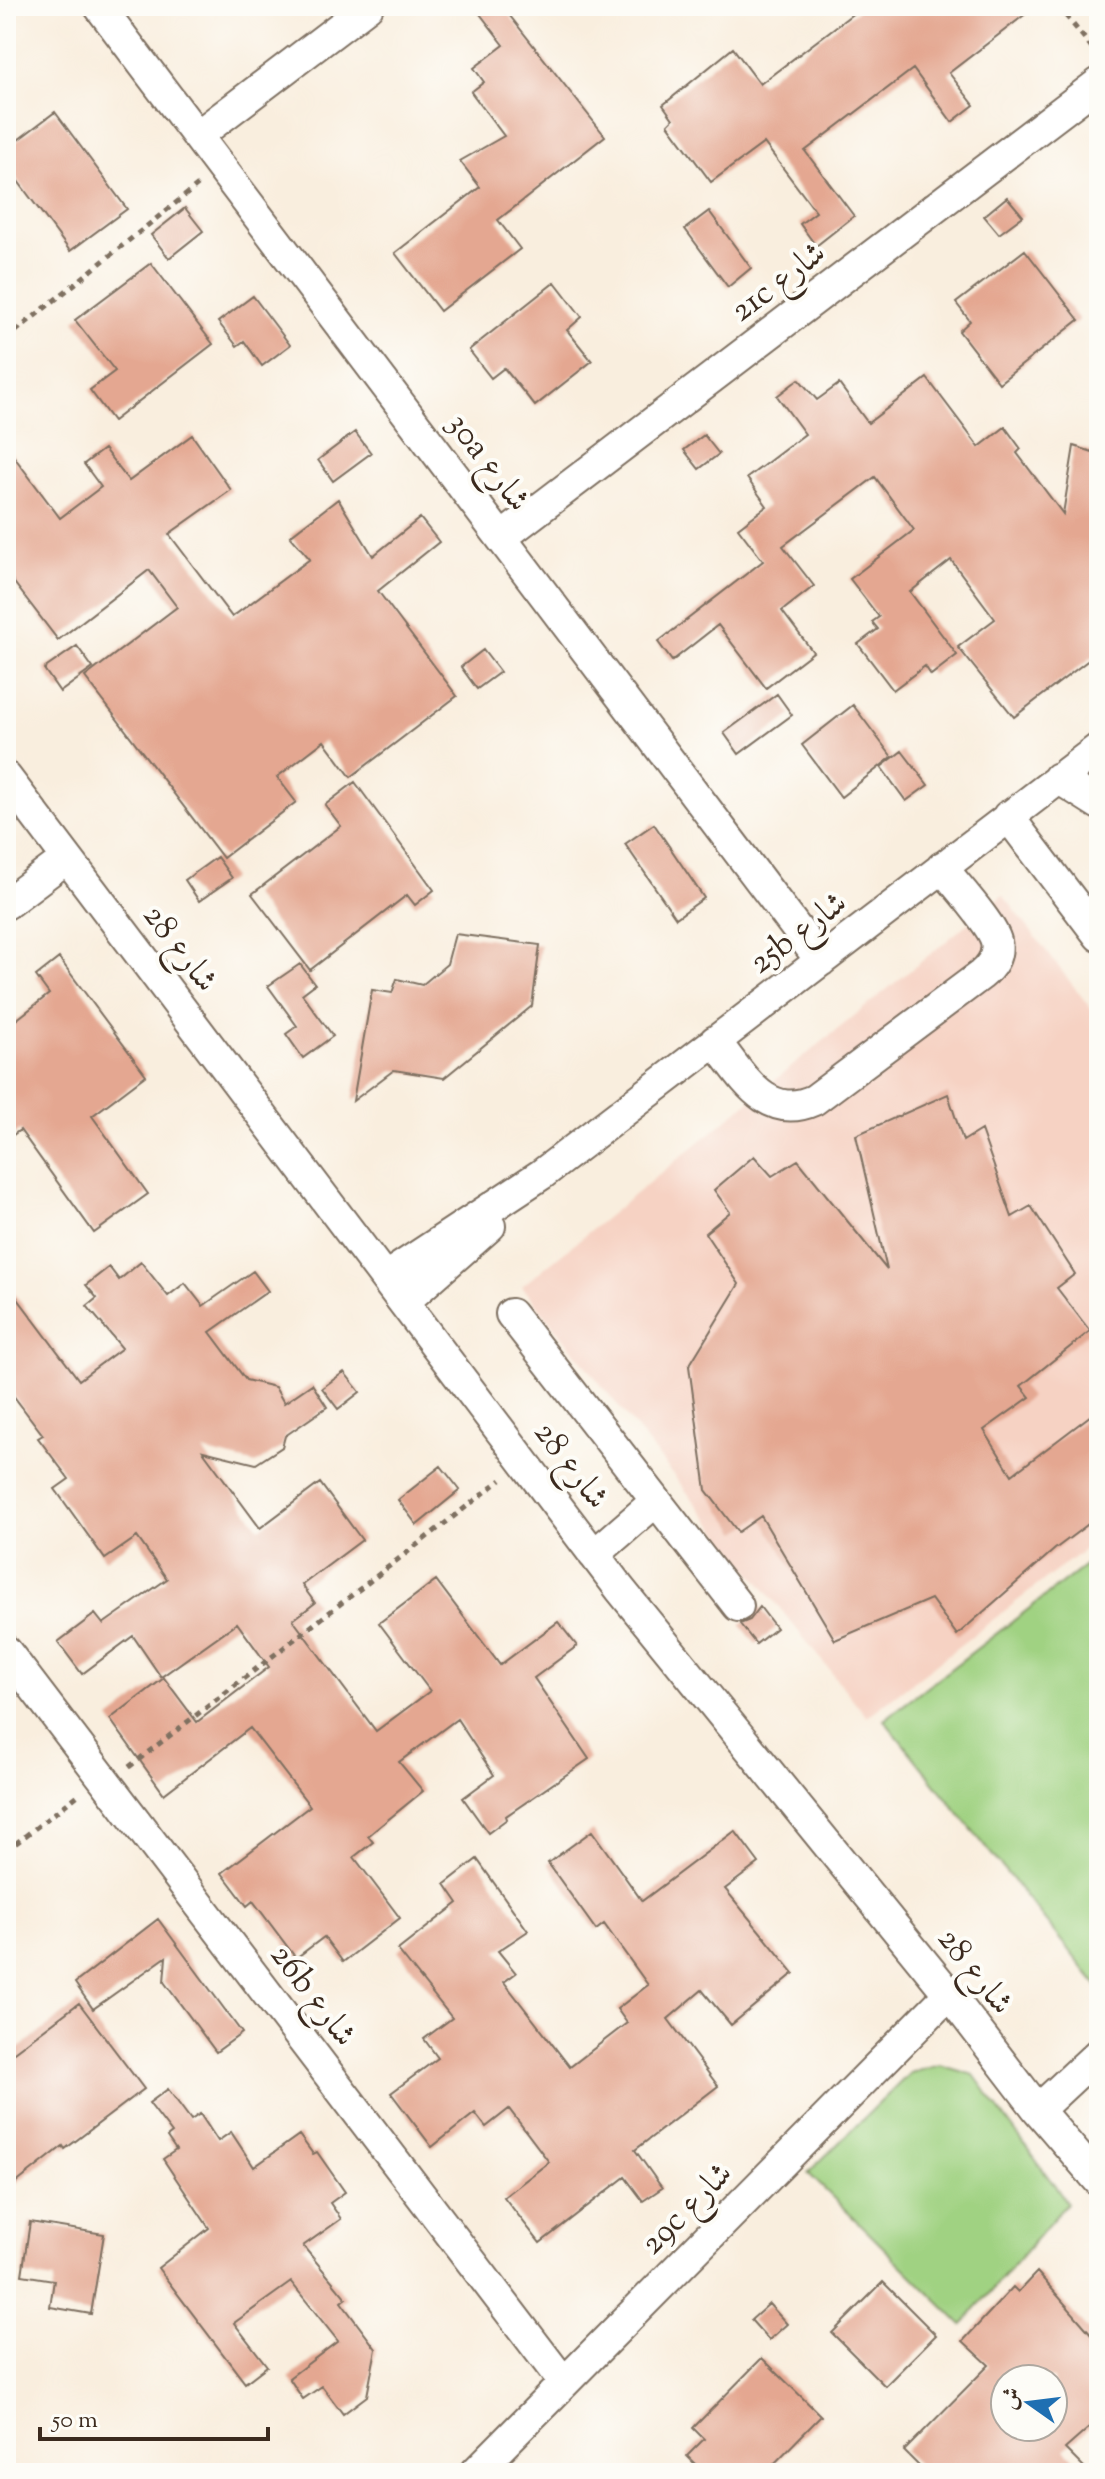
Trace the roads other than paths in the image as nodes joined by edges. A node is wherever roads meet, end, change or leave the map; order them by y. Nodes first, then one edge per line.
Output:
1 (99, 6) edge
2 (368, 6) edge
3 (1099, 83) edge
4 (197, 136) junction
5 (501, 538) junction
6 (1099, 748) edge
7 (6, 777) edge
8 (1058, 778) junction
9 (1099, 804) edge
10 (1008, 816) junction
11 (67, 858) junction
12 (942, 867) junction
13 (6, 904) edge
14 (1099, 936) edge
15 (821, 961) junction
16 (715, 1041) junction
17 (542, 1174) junction
18 (386, 1277) junction
19 (405, 1301) junction
20 (511, 1314) dead end
21 (656, 1501) junction
22 (594, 1555) junction
23 (738, 1606) dead end
24 (6, 1651) edge
25 (949, 1994) junction
26 (1099, 2053) edge
27 (1038, 2110) junction
28 (1099, 2181) edge
29 (564, 2383) junction
30 (475, 2473) edge

1 - 4 street, 30a شارع
2 - 4 street
3 - 5 street, 21c شارع
4 - 5 street, 30a شارع
5 - 15 street, 30a شارع
6 - 8 street, 25b شارع
7 - 11 street, شارع 28
8 - 9 street
8 - 10 street, 25b شارع
10 - 12 street, 25b شارع
10 - 14 street
11 - 13 street
11 - 18 street, شارع 28
12 - 15 street, 25b شارع
12 - 16 street
15 - 16 street, 25b شارع
16 - 17 street, 25b شارع
17 - 18 street, 25b شارع
17 - 19 street, 25b شارع
18 - 19 street, شارع 28
19 - 22 street, شارع 28
20 - 21 street
21 - 22 street
21 - 23 street
22 - 25 street, شارع 28
24 - 29 street, 26b شارع
25 - 27 street, شارع 28
25 - 29 street, 29c شارع
26 - 27 street
27 - 28 street, شارع 28
29 - 30 street, 29c شارع

